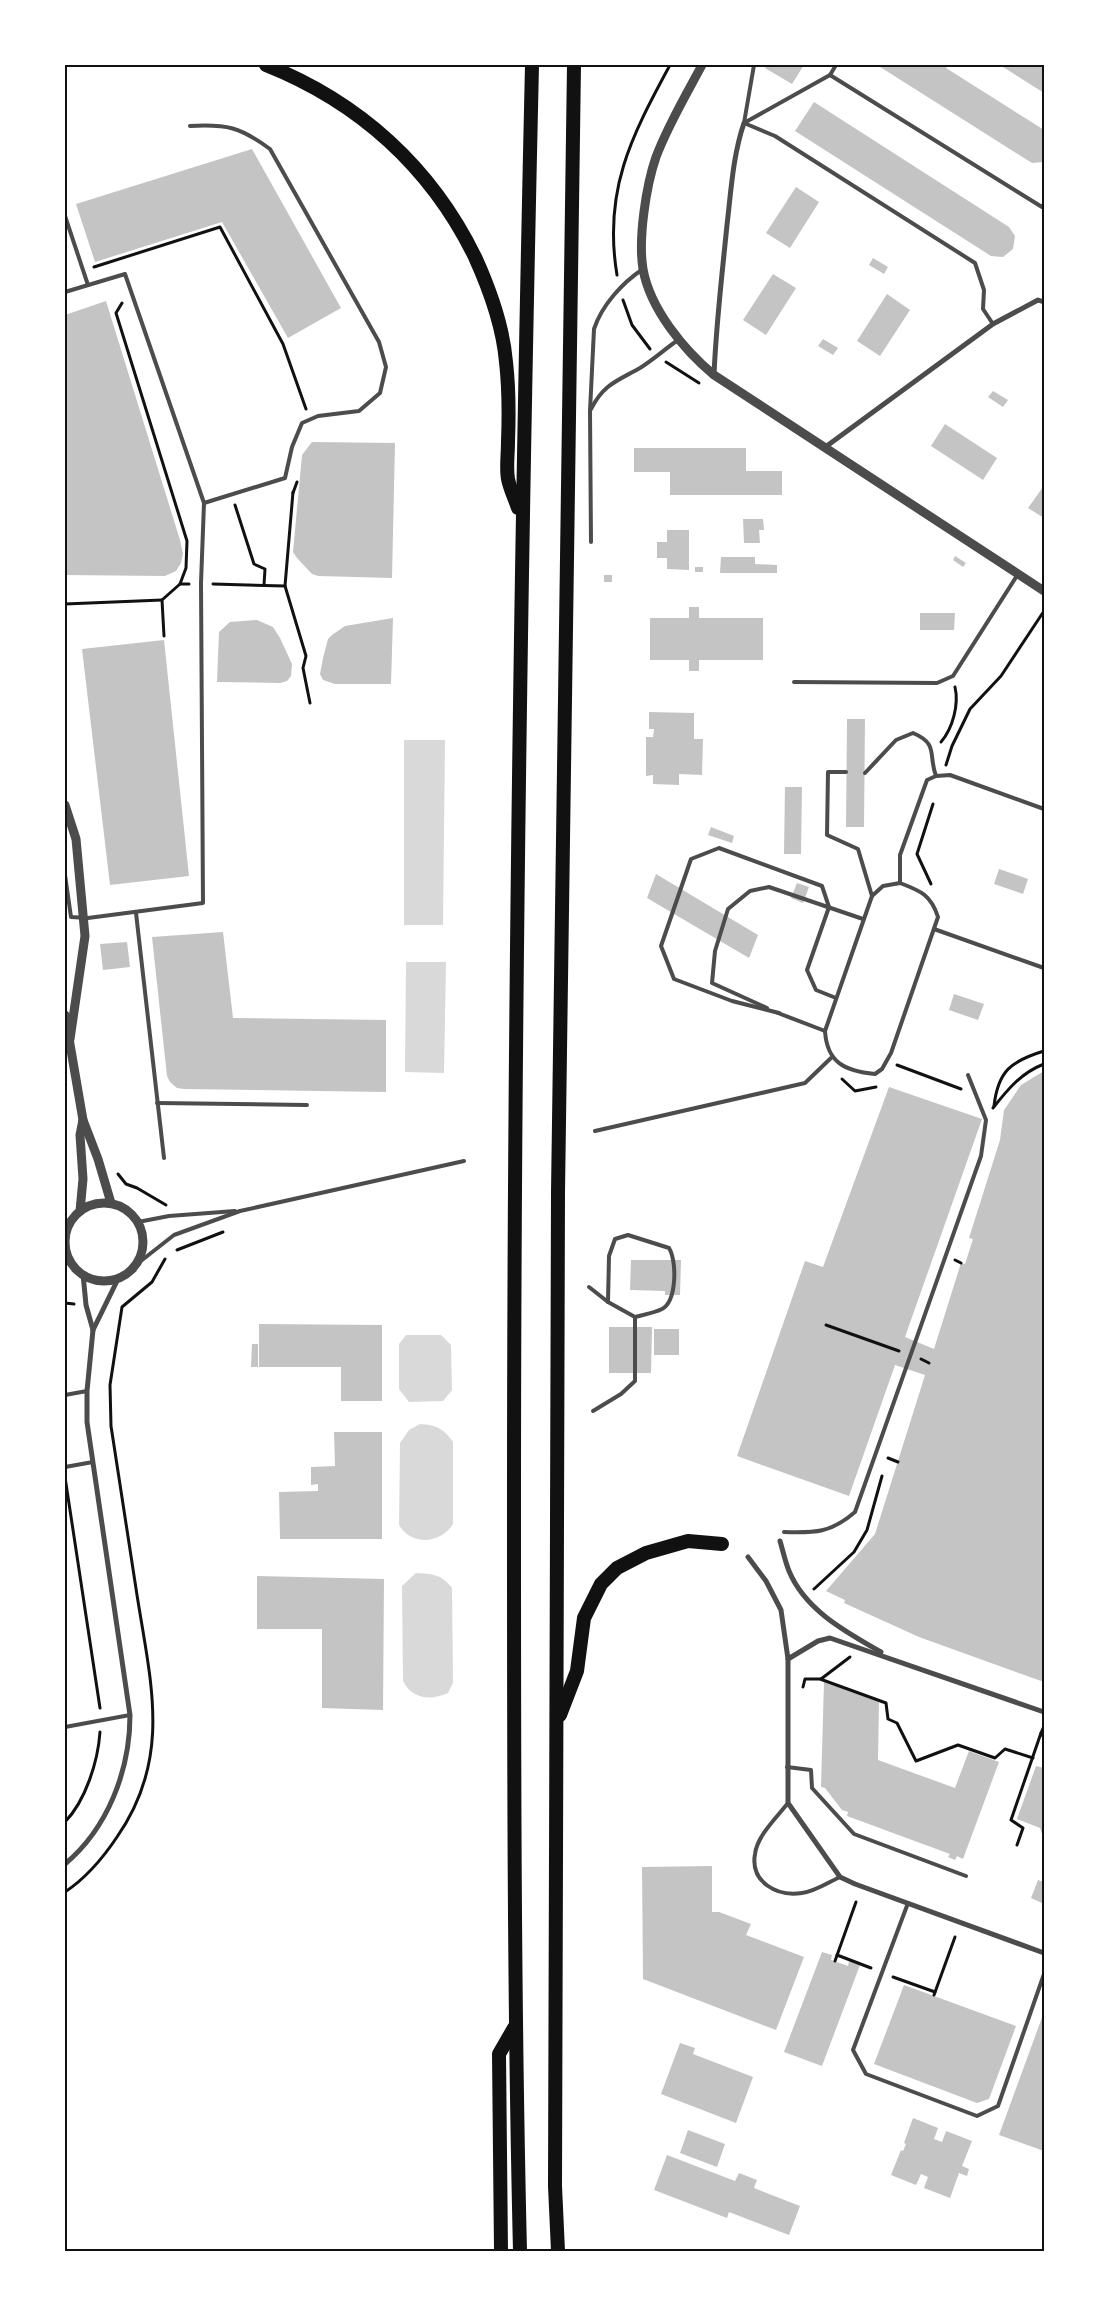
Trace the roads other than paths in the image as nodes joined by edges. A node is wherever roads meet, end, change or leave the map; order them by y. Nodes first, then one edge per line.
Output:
1 (266, 65) edge
2 (532, 65) edge
3 (574, 65) edge
4 (702, 65) edge
5 (754, 65) edge
6 (836, 65) edge
7 (830, 75) junction
8 (744, 123) junction
9 (190, 126) dead end
10 (1044, 204) edge
11 (65, 216) edge
12 (643, 269) junction
13 (88, 285) junction
14 (65, 292) edge
15 (1044, 302) edge
16 (993, 324) junction
17 (678, 340) junction
18 (714, 375) junction
19 (590, 411) junction
20 (824, 448) junction
21 (204, 503) junction
22 (522, 519) junction
23 (591, 542) dead end
24 (1018, 574) junction
25 (1044, 591) edge
26 (794, 682) dead end
27 (846, 772) dead end
28 (865, 773) dead end
29 (936, 776) junction
30 (65, 805) edge
31 (1044, 809) edge
32 (65, 875) edge
33 (900, 883) junction
34 (872, 896) junction
35 (830, 907) junction
36 (136, 912) junction
37 (84, 918) junction
38 (863, 919) junction
39 (934, 929) junction
40 (1044, 968) edge
41 (836, 998) junction
42 (779, 1014) junction
43 (65, 1015) edge
44 (825, 1031) junction
45 (70, 1039) junction
46 (832, 1058) junction
47 (968, 1075) dead end
48 (157, 1102) junction
49 (307, 1105) dead end
50 (83, 1120) junction
51 (595, 1131) dead end
52 (164, 1158) dead end
53 (464, 1161) dead end
54 (110, 1203) junction
55 (80, 1211) junction
56 (240, 1211) junction
57 (138, 1222) junction
58 (66, 1256) edge
59 (137, 1264) junction
60 (83, 1274) junction
61 (118, 1279) junction
62 (589, 1287) dead end
63 (608, 1302) junction
64 (635, 1317) junction
65 (93, 1330) junction
66 (87, 1391) junction
67 (65, 1396) edge
68 (594, 1412) dead end
69 (93, 1462) junction
70 (65, 1467) edge
71 (784, 1532) dead end
72 (780, 1541) dead end
73 (722, 1544) dead end
74 (748, 1557) dead end
75 (788, 1659) junction
76 (892, 1659) junction
77 (1044, 1712) edge
78 (130, 1715) junction
79 (556, 1725) junction
80 (65, 1727) edge
81 (787, 1767) junction
82 (788, 1803) junction
83 (66, 1863) edge
84 (966, 1876) dead end
85 (840, 1877) junction
86 (908, 1903) junction
87 (1044, 1952) edge
88 (1044, 1974) edge
89 (515, 2027) junction
90 (500, 2251) edge
91 (520, 2251) edge
92 (558, 2251) edge

1 - 22 highway
2 - 22 highway
3 - 79 highway
4 - 12 street
5 - 8 lane
6 - 7 lane
7 - 8 lane
7 - 10 lane
8 - 16 lane
8 - 18 street
9 - 21 lane
11 - 13 lane
12 - 17 street
12 - 19 lane
13 - 14 lane
13 - 21 lane
15 - 16 street
16 - 20 street
17 - 18 street
17 - 19 lane
18 - 20 street
19 - 23 lane
20 - 24 street
21 - 36 lane
22 - 89 highway
24 - 25 street
24 - 26 lane
27 - 34 lane
28 - 29 lane
29 - 31 lane
29 - 33 lane
30 - 37 street
32 - 37 lane
33 - 34 lane
33 - 39 lane
34 - 38 lane
35 - 38 lane
35 - 41 lane
35 - 42 lane
35 - 42 lane
36 - 37 lane
36 - 48 lane
37 - 45 street
38 - 41 lane
39 - 40 lane
39 - 46 lane
41 - 44 lane
42 - 44 lane
43 - 45 street
44 - 46 lane
45 - 50 street
46 - 51 lane
47 - 71 lane
48 - 49 lane
48 - 52 lane
50 - 54 street
50 - 55 street
53 - 56 lane
54 - 55 street
54 - 57 street
55 - 58 street
56 - 57 lane
56 - 59 lane
57 - 59 street
58 - 60 street
59 - 61 street
60 - 61 street
60 - 65 street
61 - 65 street
62 - 63 lane
63 - 64 lane
63 - 64 lane
64 - 68 lane
65 - 66 street
66 - 67 lane
66 - 69 street
69 - 70 lane
69 - 78 street
72 - 76 street
73 - 79 highway
74 - 75 street
75 - 76 street
75 - 81 street
76 - 77 street
78 - 80 lane
78 - 83 street
79 - 92 highway
81 - 82 street
81 - 84 lane
82 - 85 street
82 - 85 lane
85 - 86 street
86 - 87 street
86 - 88 lane
89 - 90 highway
89 - 91 highway

